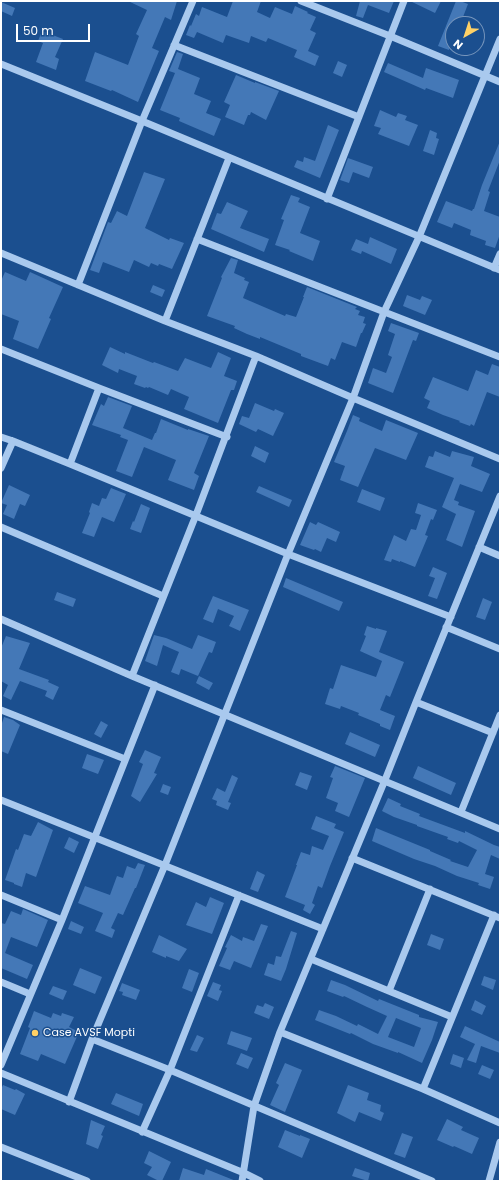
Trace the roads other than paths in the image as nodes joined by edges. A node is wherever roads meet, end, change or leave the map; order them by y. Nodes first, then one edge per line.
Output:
1 (193, 1) edge
2 (301, 1) edge
3 (404, 1) edge
4 (390, 36) junction
5 (500, 39) edge
6 (174, 45) junction
7 (1, 64) edge
8 (485, 75) junction
9 (500, 82) edge
10 (359, 116) junction
11 (142, 121) junction
12 (229, 158) junction
13 (327, 198) junction
14 (419, 237) junction
15 (197, 239) junction
16 (1, 253) edge
17 (500, 254) edge
18 (497, 269) edge
19 (78, 285) junction
20 (384, 312) junction
21 (165, 320) junction
22 (1, 349) edge
23 (256, 356) junction
24 (500, 357) edge
25 (99, 388) junction
26 (354, 398) junction
27 (1, 437) edge
28 (226, 437) junction
29 (13, 441) junction
30 (500, 459) edge
31 (70, 464) junction
32 (1, 468) edge
33 (500, 496) edge
34 (196, 515) junction
35 (1, 527) edge
36 (479, 547) junction
37 (288, 554) junction
38 (500, 556) edge
39 (163, 596) junction
40 (451, 617) junction
41 (1, 619) edge
42 (446, 627) junction
43 (500, 649) edge
44 (132, 676) junction
45 (155, 685) junction
46 (416, 702) junction
47 (1, 710) edge
48 (225, 714) junction
49 (500, 715) edge
50 (493, 733) junction
51 (125, 759) junction
52 (385, 780) junction
53 (1, 800) edge
54 (461, 812) junction
55 (500, 829) edge
56 (95, 838) junction
57 (352, 858) junction
58 (165, 865) junction
59 (430, 889) junction
60 (1, 895) edge
61 (239, 895) junction
62 (497, 916) edge
63 (62, 920) junction
64 (322, 929) junction
65 (311, 959) junction
66 (1, 982) edge
67 (389, 991) junction
68 (30, 994) junction
69 (452, 1017) junction
70 (280, 1032) junction
71 (92, 1039) junction
72 (1, 1065) edge
73 (170, 1070) junction
74 (1, 1074) edge
75 (423, 1089) junction
76 (69, 1102) junction
77 (254, 1106) junction
78 (500, 1123) edge
79 (142, 1132) junction
80 (500, 1142) edge
81 (1, 1147) edge
82 (244, 1173) junction
83 (87, 1181) edge
84 (242, 1181) edge
85 (260, 1181) edge
86 (432, 1181) edge
87 (489, 1181) edge

1 - 6 street
2 - 4 street
3 - 4 street
4 - 8 street
4 - 10 street
5 - 8 street
6 - 10 street
6 - 11 street
7 - 11 street
8 - 9 street
8 - 14 street
10 - 13 street
11 - 12 street
11 - 19 street
12 - 13 street
12 - 15 street
13 - 14 street
14 - 18 street
14 - 20 street
15 - 20 street
15 - 21 street
16 - 19 street
17 - 18 street
19 - 21 street
20 - 24 street
20 - 26 street
21 - 23 street
22 - 25 street
23 - 26 street
23 - 28 street
25 - 28 street
25 - 31 street
26 - 30 street
26 - 37 street
27 - 29 street
28 - 34 street
29 - 31 street
29 - 32 street
31 - 34 street
33 - 36 street
34 - 37 street
34 - 39 street
35 - 39 street
36 - 38 street
36 - 40 street
37 - 40 street
37 - 48 street
39 - 44 street
40 - 42 street
41 - 44 street
42 - 43 street
42 - 46 street
44 - 45 street
45 - 48 street
45 - 51 street
46 - 50 street
46 - 52 street
47 - 51 street
48 - 52 street
48 - 58 street
49 - 50 street
50 - 54 street
51 - 56 street
52 - 54 street
52 - 57 street
53 - 56 street
54 - 55 street
56 - 58 street
56 - 63 street
57 - 59 street
57 - 64 street
58 - 61 street
58 - 71 street
59 - 62 street
59 - 67 street
60 - 63 street
61 - 64 street
61 - 73 street
62 - 69 street
63 - 68 street
64 - 65 street
65 - 67 street
65 - 70 street
66 - 68 street
67 - 69 street
68 - 72 street
69 - 75 street
70 - 75 street
70 - 77 street
71 - 73 street
71 - 76 street
73 - 77 street
73 - 79 street
74 - 76 street
75 - 78 street
76 - 79 street
77 - 82 street
77 - 86 street
79 - 82 street
80 - 87 street
81 - 83 street
82 - 84 street
82 - 85 street

